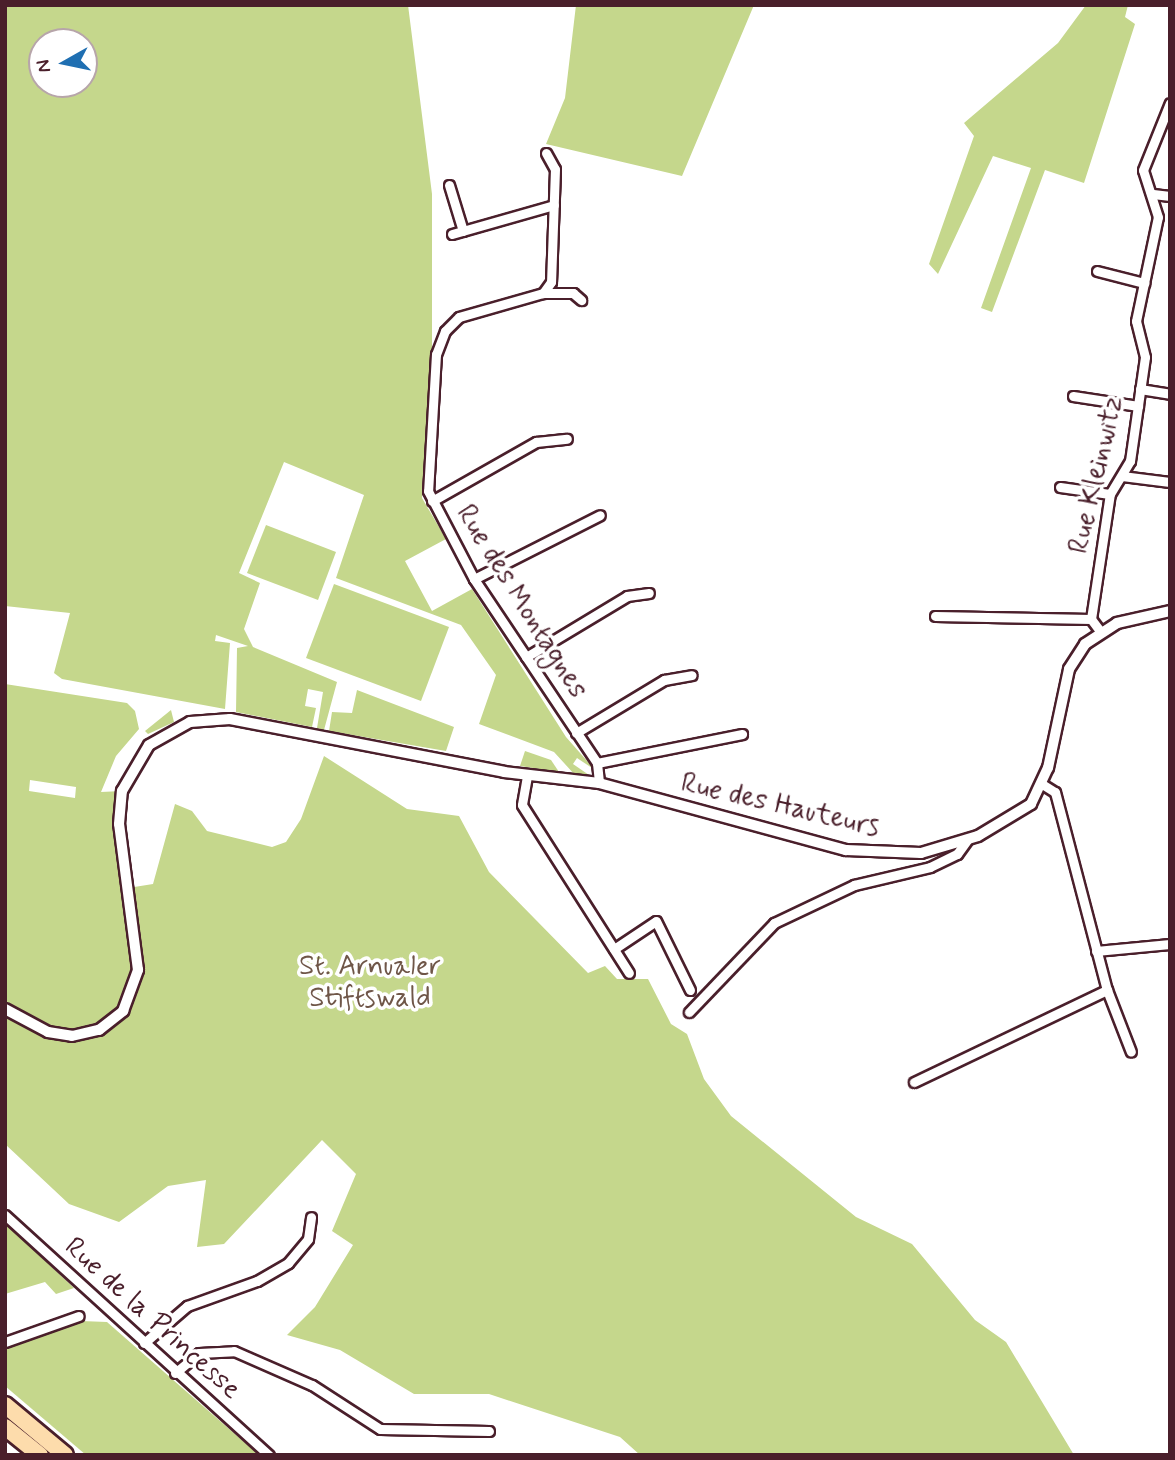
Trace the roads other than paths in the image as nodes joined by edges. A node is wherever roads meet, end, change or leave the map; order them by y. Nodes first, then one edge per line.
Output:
1 (1170, 103) edge
2 (546, 153) dead end
3 (449, 185) dead end
4 (1153, 194) junction
5 (1170, 197) edge
6 (554, 205) junction
7 (463, 231) junction
8 (452, 234) dead end
9 (1097, 271) dead end
10 (1144, 283) junction
11 (542, 293) junction
12 (581, 300) dead end
13 (1140, 390) junction
14 (1170, 394) edge
15 (1073, 396) dead end
16 (1138, 406) junction
17 (568, 439) dead end
18 (1122, 476) junction
19 (1170, 482) edge
20 (1060, 487) dead end
21 (1110, 494) junction
22 (432, 500) junction
23 (600, 515) dead end
24 (474, 579) junction
25 (649, 593) dead end
26 (1170, 611) edge
27 (935, 616) dead end
28 (1091, 619) junction
29 (1100, 631) junction
30 (526, 657) junction
31 (692, 675) dead end
32 (576, 733) junction
33 (742, 734) dead end
34 (597, 763) junction
35 (533, 777) junction
36 (599, 783) junction
37 (1042, 784) junction
38 (968, 839) junction
39 (1170, 944) edge
40 (614, 949) junction
41 (1096, 951) junction
42 (629, 973) dead end
43 (690, 990) dead end
44 (1107, 990) junction
45 (5, 1009) edge
46 (689, 1012) dead end
47 (1131, 1052) dead end
48 (914, 1082) dead end
49 (5, 1215) edge
50 (311, 1217) dead end
51 (79, 1316) dead end
52 (5, 1342) edge
53 (144, 1343) junction
54 (175, 1373) junction
55 (5, 1405) edge
56 (5, 1427) edge
57 (489, 1431) dead end
58 (40, 1455) edge
59 (65, 1455) edge
60 (269, 1455) edge

1 - 4 street, Rue Kleinwitz
2 - 6 street
3 - 7 street
4 - 5 street
4 - 10 street, Rue Kleinwitz
6 - 7 street
6 - 11 street
7 - 8 street
9 - 10 street
10 - 13 street, Rue Kleinwitz
11 - 12 street
11 - 22 street, Rue des Montagnes
13 - 14 street
13 - 16 street, Rue Kleinwitz
15 - 16 street
16 - 18 street, Rue Kleinwitz
17 - 22 street
18 - 19 street
18 - 21 street, Rue Kleinwitz
20 - 21 street
21 - 28 street, Rue Kleinwitz
22 - 24 street, Rue des Montagnes
23 - 24 street
24 - 30 street, Rue des Montagnes
25 - 30 street
26 - 29 street
27 - 28 street
28 - 29 street
29 - 37 street, Rue des Hauteurs
30 - 32 street, Rue des Montagnes
31 - 32 street
32 - 34 street, Rue des Montagnes
33 - 34 street
34 - 36 street, Rue des Montagnes
35 - 36 street, Rue des Hauteurs
35 - 40 street
35 - 45 street, Rue des Hauteurs
36 - 38 street, Rue des Hauteurs
37 - 38 street, Rue des Hauteurs
37 - 41 street
38 - 46 street
39 - 41 street
40 - 42 street
40 - 43 street
41 - 44 street
44 - 47 street
44 - 48 street
49 - 53 street, Rue de la Princesse
50 - 53 street
51 - 52 street
53 - 54 street, Rue de la Princesse
54 - 57 street
54 - 60 street, Rue de la Princesse
55 - 59 highway
56 - 58 highway

